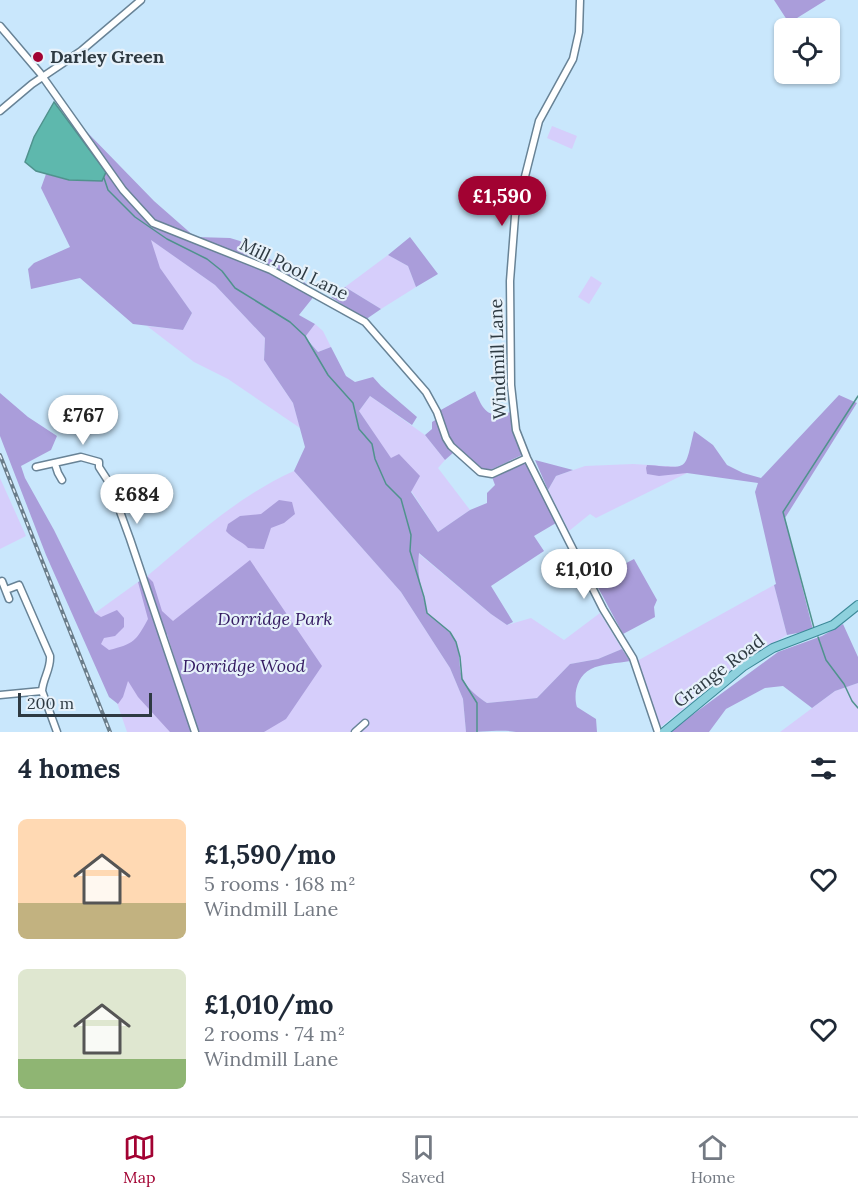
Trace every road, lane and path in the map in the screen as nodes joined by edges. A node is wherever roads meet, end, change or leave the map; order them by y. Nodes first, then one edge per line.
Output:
1 (141, 0) edge
2 (580, 0) edge
3 (0, 26) edge
4 (42, 77) junction
5 (0, 111) edge
6 (527, 458) junction
7 (55, 464) junction
8 (36, 467) dead end
9 (62, 480) dead end
10 (2, 581) dead end
11 (6, 590) junction
12 (9, 599) dead end
13 (858, 605) edge
14 (42, 691) junction
15 (0, 695) edge
16 (365, 723) dead end
17 (57, 732) edge
18 (195, 732) edge
19 (356, 732) edge
20 (658, 732) edge
21 (664, 732) edge

1 - 4 street
2 - 6 street, Windmill Lane
3 - 4 street, Mill Pool Lane
4 - 5 street
4 - 6 street, Mill Pool Lane
6 - 20 street, Windmill Lane
7 - 8 street
7 - 9 street
7 - 18 street
10 - 11 street
11 - 12 street
11 - 14 street
13 - 21 main road, Grange Road
14 - 15 street
14 - 17 street
16 - 19 street

